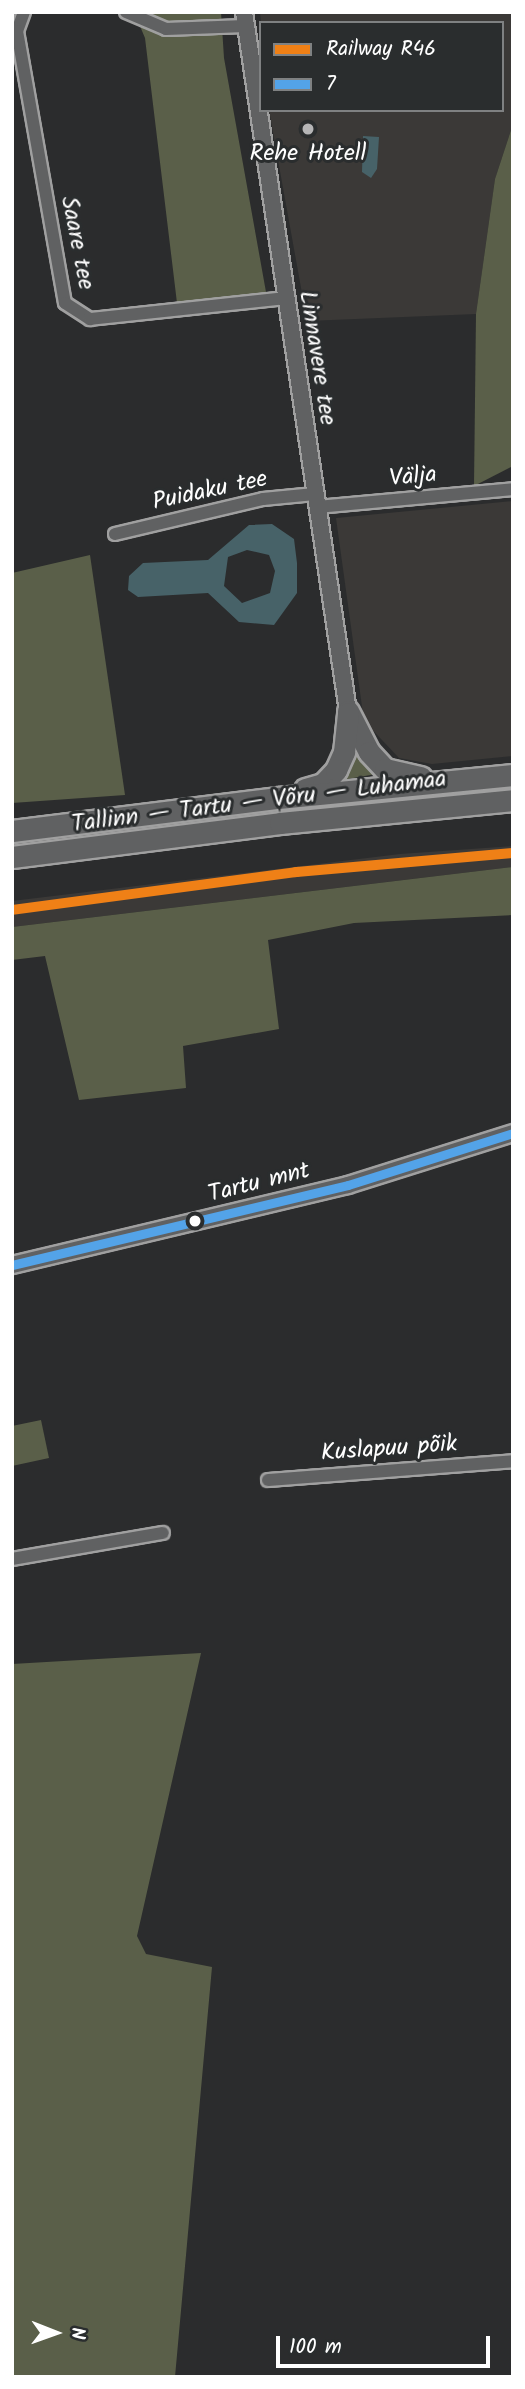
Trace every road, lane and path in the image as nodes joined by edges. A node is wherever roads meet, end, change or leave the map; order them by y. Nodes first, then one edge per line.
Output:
1 (24, 12) edge
2 (126, 12) edge
3 (244, 19) edge
4 (285, 298) junction
5 (513, 489) edge
6 (316, 501) junction
7 (115, 534) dead end
8 (348, 711) junction
9 (513, 775) edge
10 (450, 780) junction
11 (278, 798) junction
12 (513, 800) edge
13 (12, 831) edge
14 (12, 857) edge
15 (513, 1133) edge
16 (12, 1265) edge
17 (513, 1461) edge
18 (268, 1480) dead end
19 (163, 1533) dead end
20 (12, 1559) edge

1 - 4 street, Saare tee
2 - 3 street
3 - 4 street, Linnavere tee
4 - 6 street, Linnavere tee
5 - 6 street, Välja
6 - 7 street, Puidaku tee
6 - 8 street, Linnavere tee
8 - 10 highway
8 - 11 highway
9 - 10 highway, Tallinn — Tartu — Võru — Luhamaa
10 - 11 highway, Tallinn — Tartu — Võru — Luhamaa
11 - 13 highway, Tallinn — Tartu — Võru — Luhamaa
12 - 14 highway, Tallinn — Tartu — Võru — Luhamaa
15 - 16 street, Tartu mnt
17 - 18 street, Kuslapuu põik
19 - 20 street

